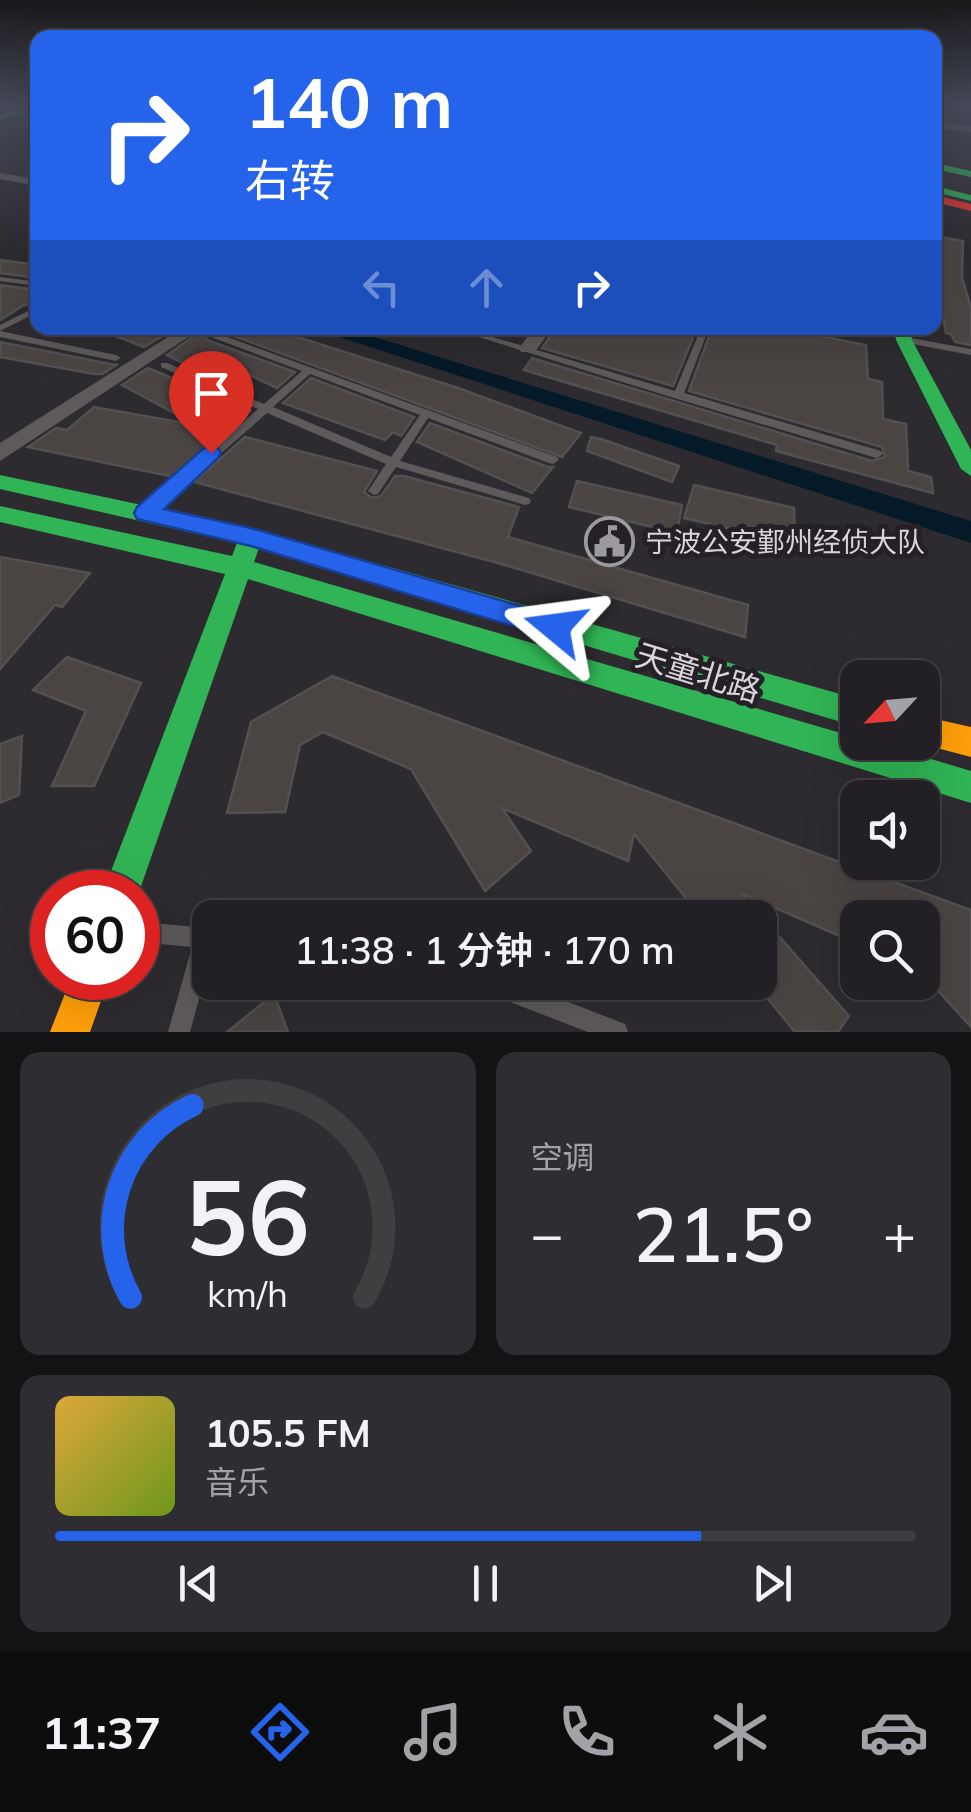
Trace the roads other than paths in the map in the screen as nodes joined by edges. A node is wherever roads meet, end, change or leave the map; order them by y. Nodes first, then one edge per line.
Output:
1 (942, 167) edge
2 (971, 173) edge
3 (0, 176) edge
4 (30, 181) edge
5 (942, 197) edge
6 (971, 205) edge
7 (0, 279) edge
8 (30, 283) edge
9 (30, 312) edge
10 (0, 314) edge
11 (19, 317) junction
12 (0, 331) edge
13 (195, 335) edge
14 (213, 335) edge
15 (480, 335) edge
16 (537, 335) edge
17 (702, 335) edge
18 (904, 335) edge
19 (907, 335) edge
20 (528, 348) junction
21 (971, 352) edge
22 (116, 358) dead end
23 (164, 365) dead end
24 (309, 370) junction
25 (678, 396) junction
26 (263, 408) junction
27 (427, 412) junction
28 (0, 452) edge
29 (877, 454) dead end
30 (553, 460) dead end
31 (391, 462) junction
32 (971, 469) edge
33 (0, 482) edge
34 (374, 491) dead end
35 (525, 501) dead end
36 (146, 513) junction
37 (0, 514) edge
38 (251, 537) junction
39 (239, 567) junction
40 (840, 708) edge
41 (940, 735) edge
42 (971, 742) edge
43 (971, 787) edge
44 (129, 870) edge
45 (160, 934) edge
46 (192, 937) edge
47 (192, 990) edge
48 (82, 1000) edge
49 (534, 1000) edge
50 (70, 1032) edge
51 (179, 1032) edge
52 (617, 1032) edge

1 - 2 main road
3 - 4 street
5 - 6 main road
7 - 8 lane
9 - 11 lane
10 - 11 lane
11 - 12 lane
12 - 22 lane
13 - 28 street
14 - 24 lane
15 - 20 lane
16 - 20 street
17 - 25 lane
18 - 32 main road
19 - 21 lane
20 - 25 lane
23 - 26 lane
24 - 26 lane
24 - 27 lane
25 - 29 lane
26 - 31 lane
26 - 36 lane
27 - 30 lane
27 - 31 lane
31 - 34 lane
31 - 35 lane
33 - 36 main road, 天童北路
36 - 38 main road, 天童北路
37 - 39 main road, 天童北路
38 - 39 main road
38 - 40 main road, 天童北路
39 - 43 main road, 天童北路
39 - 44 main road
41 - 42 main road
45 - 46 lane
47 - 51 lane
48 - 50 main road
49 - 52 lane

